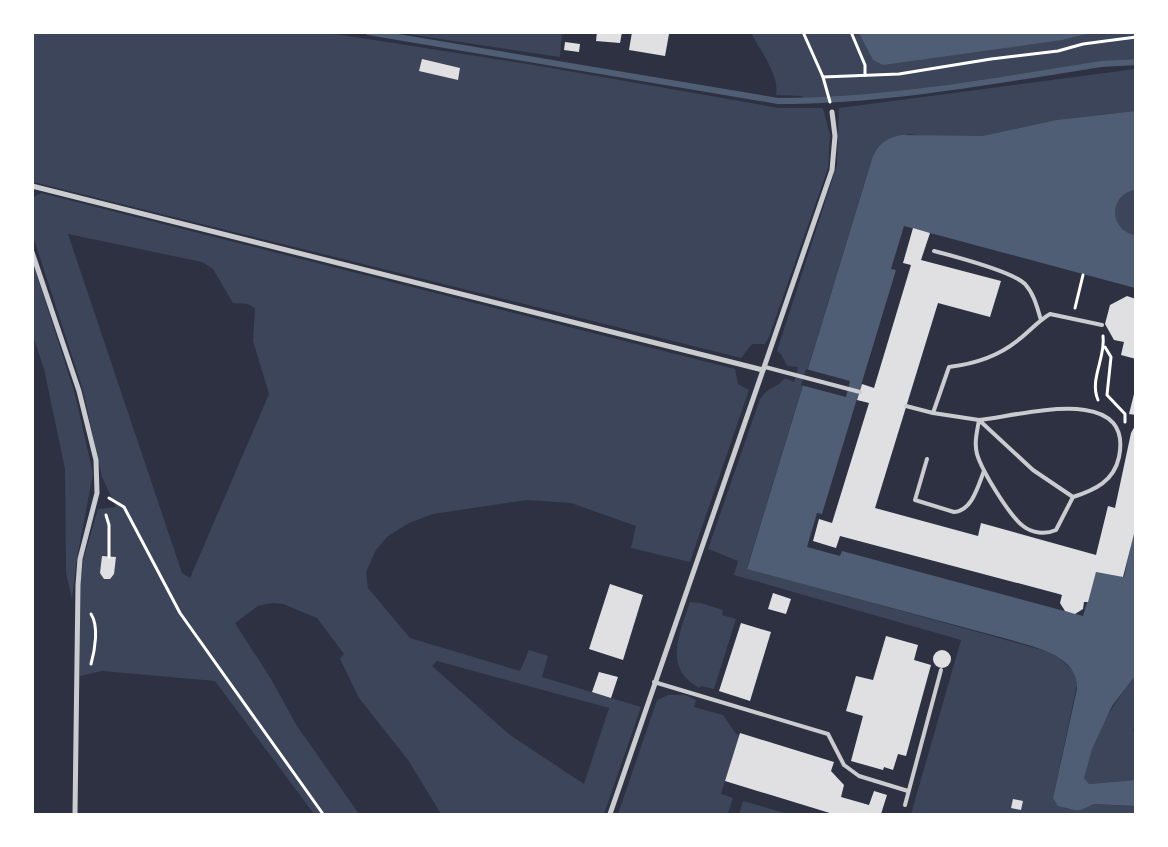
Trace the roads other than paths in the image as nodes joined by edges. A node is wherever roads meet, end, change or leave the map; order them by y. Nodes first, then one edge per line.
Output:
1 (832, 112) dead end
2 (32, 186) edge
3 (934, 251) dead end
4 (32, 252) edge
5 (1041, 320) junction
6 (1102, 326) road end
7 (764, 368) junction
8 (860, 392) dead end
9 (906, 406) dead end
10 (933, 413) junction
11 (979, 420) junction
12 (927, 459) dead end
13 (984, 471) junction
14 (1073, 497) junction
15 (942, 670) dead end
16 (654, 682) junction
17 (908, 791) junction
18 (904, 805) dead end
19 (75, 814) edge
20 (610, 814) edge

1 - 7 street
2 - 7 street
3 - 5 lane
4 - 19 street
5 - 6 lane
5 - 10 lane
7 - 8 lane
7 - 16 street
9 - 10 lane
10 - 11 lane
11 - 13 lane
11 - 14 lane
11 - 14 lane
12 - 13 lane
13 - 14 lane
15 - 17 lane
16 - 17 lane
16 - 20 street
17 - 18 lane

